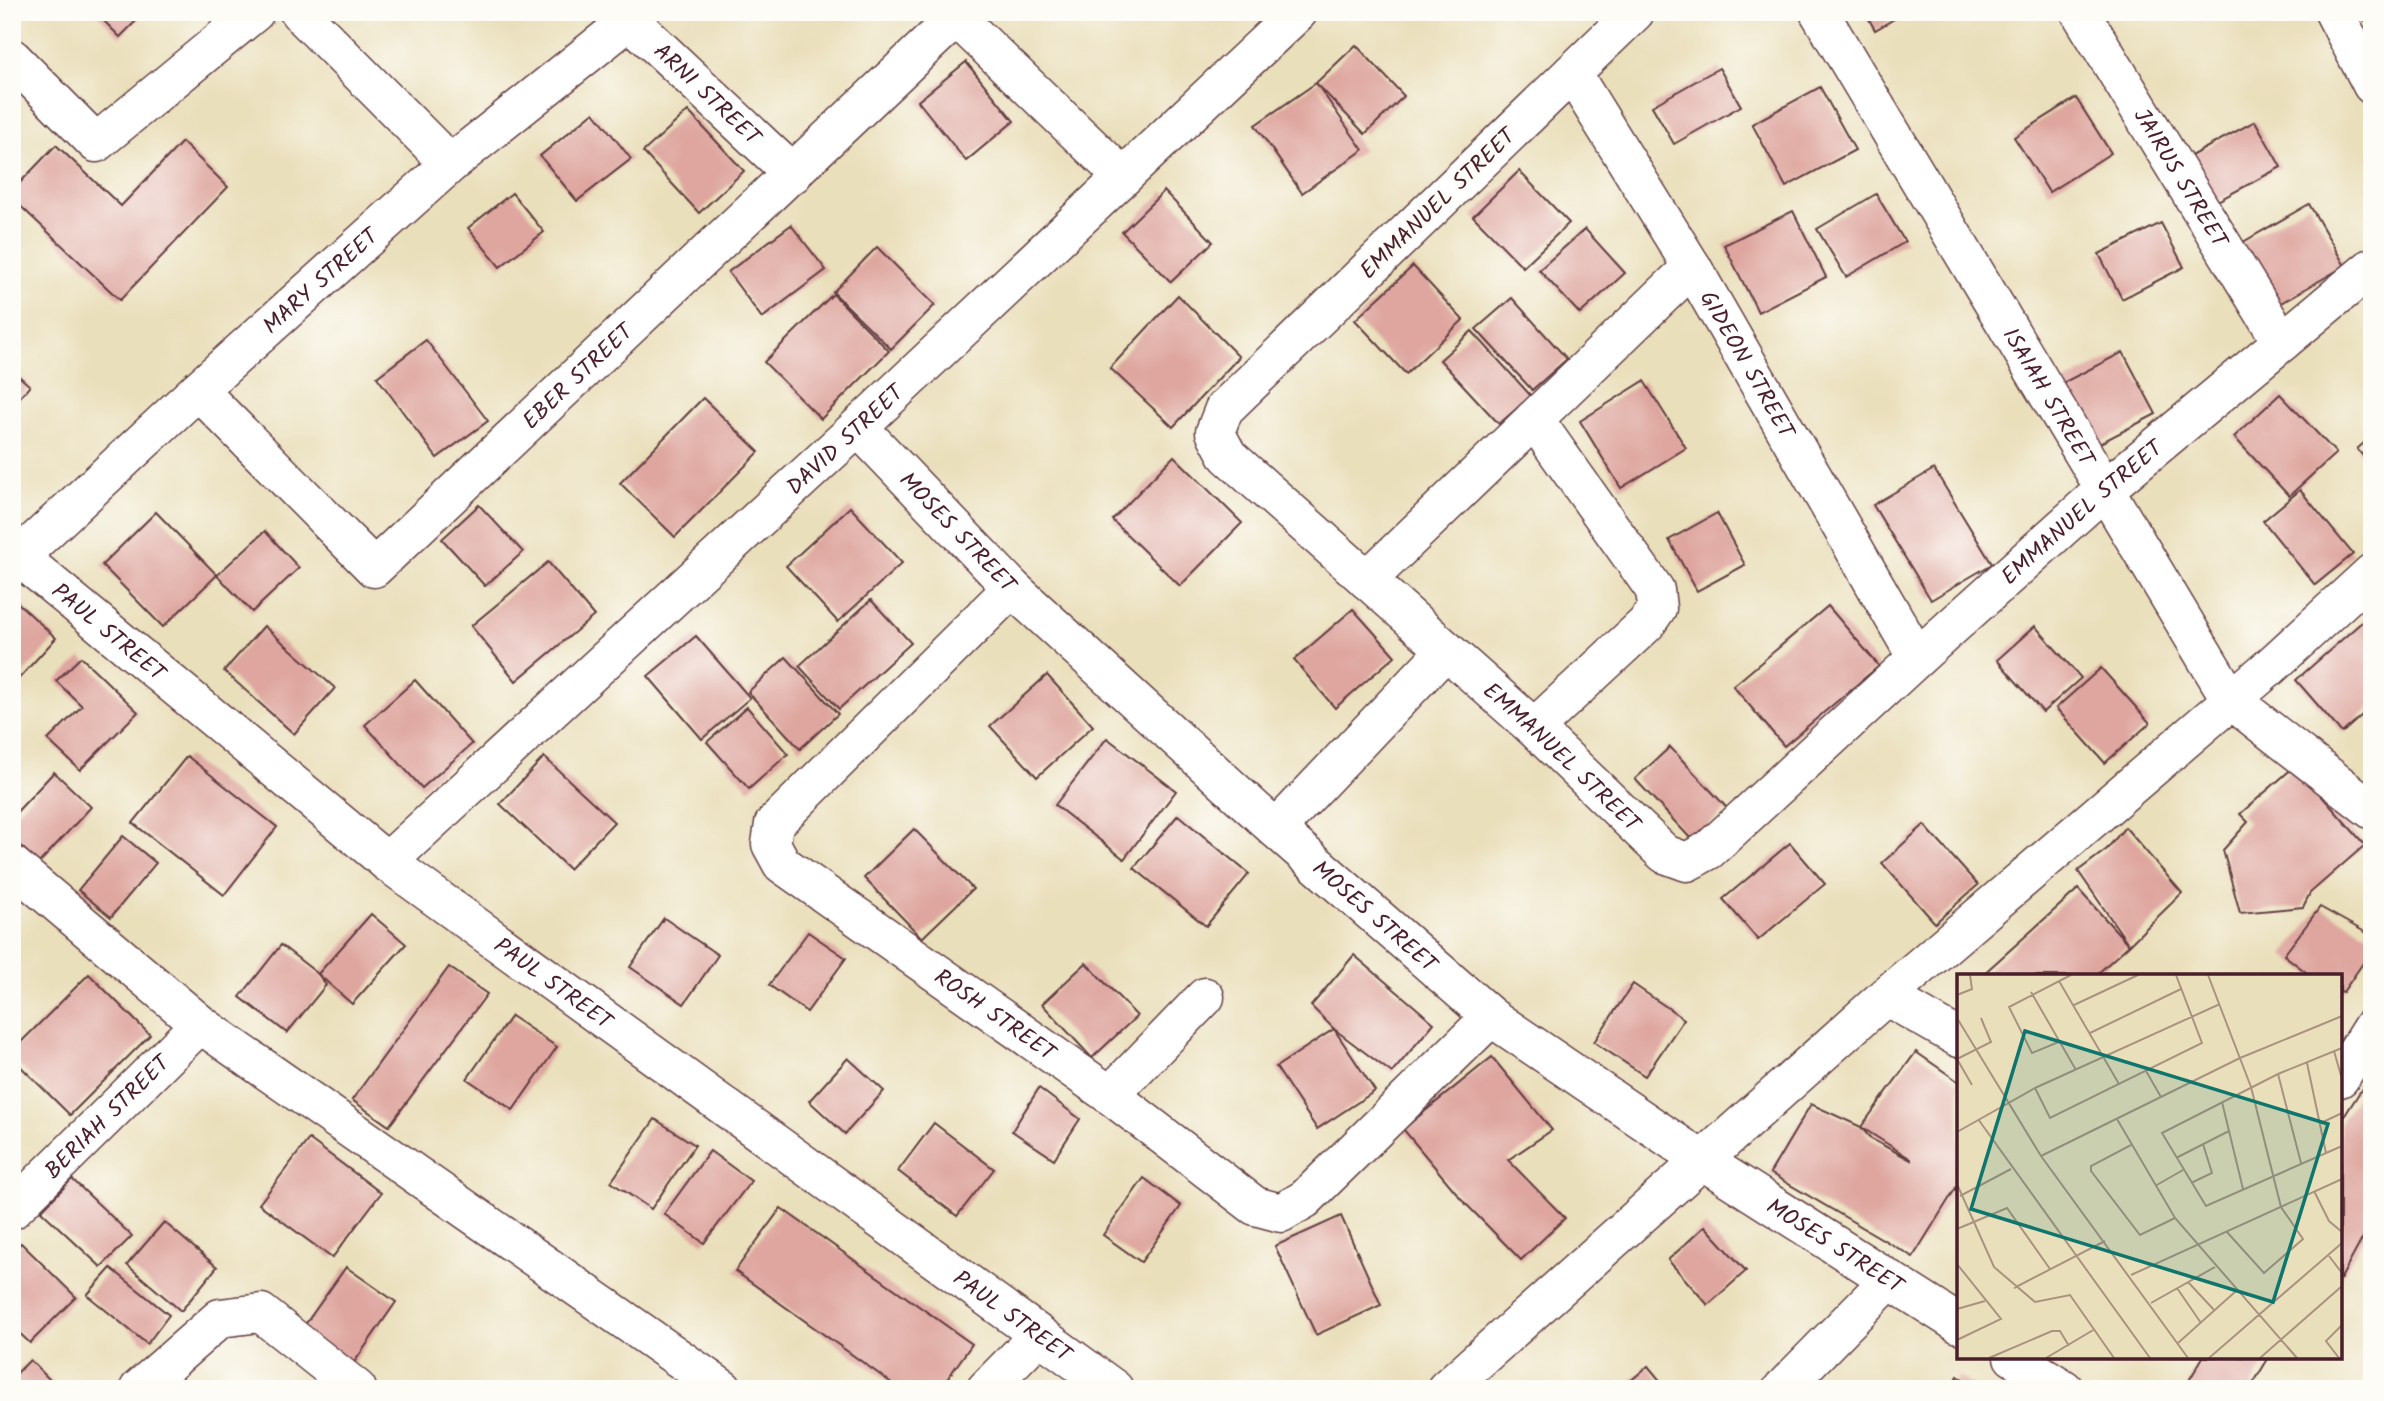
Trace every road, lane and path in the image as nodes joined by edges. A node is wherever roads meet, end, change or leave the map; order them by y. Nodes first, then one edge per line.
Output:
1 (256, 12) edge
2 (299, 12) edge
3 (1298, 12) edge
4 (1635, 12) edge
5 (1819, 12) edge
6 (2080, 12) edge
7 (2334, 12) edge
8 (630, 15) edge
9 (959, 15) edge
10 (12, 58) edge
11 (1572, 73) junction
12 (2372, 85) edge
13 (450, 164) junction
14 (793, 174) junction
15 (1123, 177) junction
16 (1692, 267) junction
17 (2372, 267) edge
18 (2282, 342) junction
19 (198, 390) junction
20 (1534, 419) junction
21 (858, 427) junction
22 (2104, 491) junction
23 (14, 557) edge
24 (2372, 573) edge
25 (1367, 580) junction
26 (1012, 588) junction
27 (1446, 650) junction
28 (1917, 658) junction
29 (2231, 700) junction
30 (1534, 728) junction
31 (2372, 810) edge
32 (1276, 829) junction
33 (387, 862) junction
34 (12, 865) edge
35 (1886, 996) junction
36 (1205, 997) dead end
37 (1492, 1017) junction
38 (200, 1024) junction
39 (2372, 1027) edge
40 (1957, 1037) edge
41 (2342, 1075) edge
42 (1110, 1095) junction
43 (1703, 1161) junction
44 (12, 1210) edge
45 (1889, 1280) junction
46 (1957, 1323) edge
47 (1040, 1335) junction
48 (2016, 1359) edge
49 (139, 1389) edge
50 (357, 1389) edge
51 (723, 1389) edge
52 (986, 1389) edge
53 (1114, 1389) edge
54 (1446, 1389) edge
55 (1782, 1389) edge
56 (2064, 1389) edge

1 - 10 street
2 - 13 street
3 - 15 street, DAVID STREET
4 - 11 street, EMMANUEL STREET
5 - 22 street, ISAIAH STREET
6 - 18 street, JAIRUS STREET
7 - 12 street
8 - 13 street, MARY STREET
8 - 14 street, ARNI STREET
9 - 14 street, EBER STREET
9 - 15 street
11 - 16 street, GIDEON STREET
11 - 25 street, EMMANUEL STREET
13 - 19 street, MARY STREET
14 - 19 street, EBER STREET
15 - 21 street, DAVID STREET
16 - 20 street
16 - 28 street, GIDEON STREET
17 - 18 street, EMMANUEL STREET
18 - 22 street, EMMANUEL STREET
19 - 23 street, MARY STREET
20 - 25 street
20 - 30 street
21 - 26 street, MOSES STREET
21 - 33 street, DAVID STREET
22 - 28 street, EMMANUEL STREET
22 - 29 street, ISAIAH STREET
23 - 33 street, PAUL STREET
24 - 29 street
25 - 27 street, EMMANUEL STREET
26 - 32 street, MOSES STREET
26 - 42 street, ROSH STREET
27 - 30 street, EMMANUEL STREET
27 - 32 street
28 - 30 street, EMMANUEL STREET
29 - 31 street, ISAIAH STREET
29 - 35 street
32 - 37 street, MOSES STREET
33 - 47 street, PAUL STREET
34 - 38 street
35 - 40 street
35 - 43 street
36 - 42 street
37 - 42 street, ROSH STREET
37 - 43 street, MOSES STREET
38 - 44 street, BERIAH STREET
38 - 51 street
39 - 41 street
43 - 45 street, MOSES STREET
43 - 54 street
45 - 46 street, MOSES STREET
45 - 55 street
47 - 52 street
47 - 53 street, PAUL STREET
48 - 56 street
49 - 50 street

